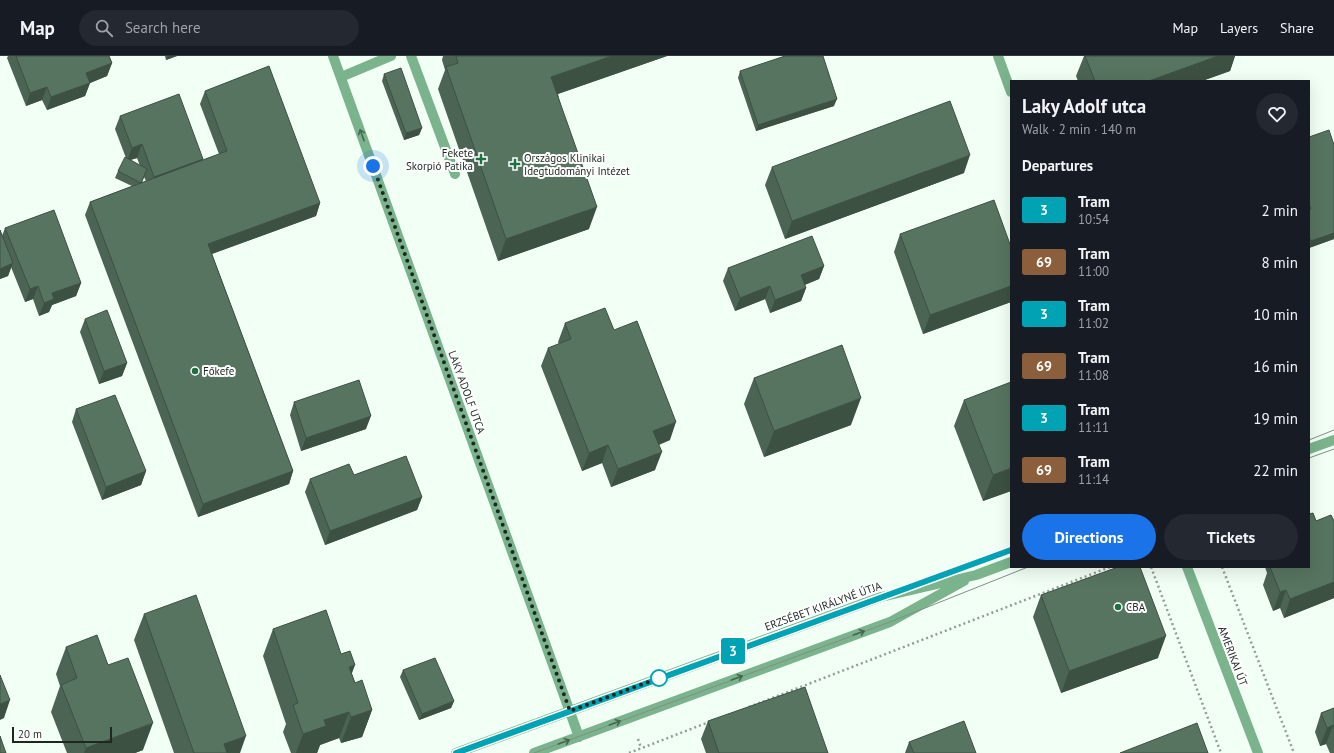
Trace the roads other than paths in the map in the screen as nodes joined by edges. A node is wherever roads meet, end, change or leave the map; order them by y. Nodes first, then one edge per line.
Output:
1 (333, 56) edge
2 (391, 56) edge
3 (411, 56) edge
4 (998, 56) edge
5 (341, 77) junction
6 (1010, 89) edge
7 (455, 174) dead end
8 (1334, 440) edge
9 (1310, 449) edge
10 (1010, 562) edge
11 (1187, 568) edge
12 (976, 575) junction
13 (570, 711) junction
14 (579, 737) junction
15 (550, 750) edge
16 (456, 753) edge
17 (534, 753) edge
18 (1258, 753) edge

1 - 5 street, LAKY ADOLF UTCA
2 - 5 street
3 - 7 street
4 - 6 street
13 -> 5 street, LAKY ADOLF UTCA
8 - 9 street
10 - 12 street, ERZSÉBET KIRÁLYNÉ ÚTJA
11 - 18 street, AMERIKAI ÚT
12 - 13 street, ERZSÉBET KIRÁLYNÉ ÚTJA
14 -> 12 street, ERZSÉBET KIRÁLYNÉ ÚTJA
13 - 14 street, LAKY ADOLF UTCA
13 - 16 street, ERZSÉBET KIRÁLYNÉ ÚTJA
15 -> 14 street, ERZSÉBET KIRÁLYNÉ ÚTJA
15 - 17 street, ERZSÉBET KIRÁLYNÉ ÚTJA

